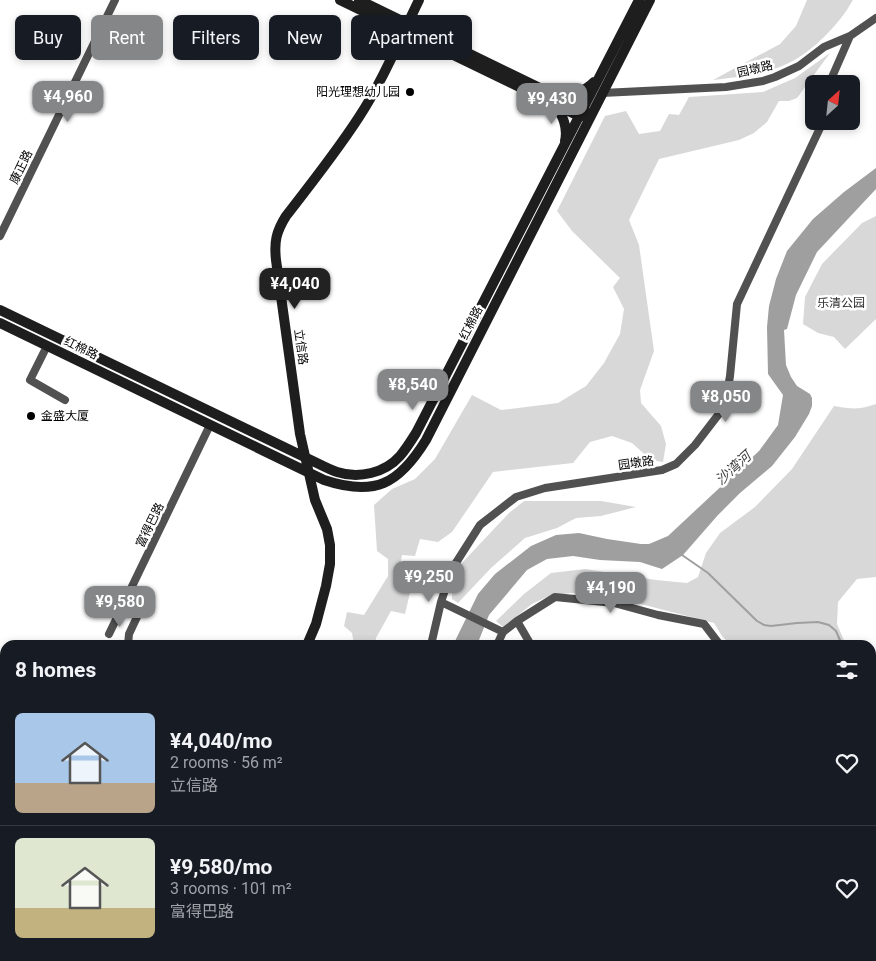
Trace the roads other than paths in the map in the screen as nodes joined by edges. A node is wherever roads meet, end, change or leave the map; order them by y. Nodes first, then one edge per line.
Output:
1 (115, 0) edge
2 (340, 0) edge
3 (359, 0) edge
4 (419, 0) edge
5 (639, 0) edge
6 (650, 0) edge
7 (377, 15) edge
8 (385, 15) edge
9 (412, 15) edge
10 (876, 18) edge
11 (850, 36) junction
12 (472, 59) edge
13 (390, 60) edge
14 (833, 75) edge
15 (600, 76) junction
16 (602, 93) junction
17 (552, 98) junction
18 (581, 112) junction
19 (590, 117) junction
20 (819, 130) edge
21 (564, 145) junction
22 (0, 236) edge
23 (0, 310) edge
24 (0, 323) edge
25 (47, 346) junction
26 (66, 400) dead end
27 (210, 425) junction
28 (306, 458) junction
29 (309, 473) junction
30 (441, 602) junction
31 (137, 617) dead end
32 (517, 621) junction
33 (503, 632) junction
34 (109, 634) dead end
35 (129, 640) edge
36 (310, 640) edge
37 (433, 640) edge
38 (499, 640) edge
39 (528, 640) edge
40 (716, 640) edge

1 - 22 street, 康正路
2 - 7 main road
3 - 8 main road
4 - 9 main road, 立信路
5 - 15 main road, 红棉路
6 - 16 main road, 红棉路
10 - 11 street, 园墩路
11 - 14 street
11 - 16 street, 园墩路
12 - 17 main road
13 - 28 main road, 立信路
15 - 17 main road
15 - 18 main road, 红棉路
16 - 19 main road, 红棉路
17 - 18 main road
17 - 21 main road
18 - 19 main road
18 - 21 main road, 红棉路
19 - 29 main road, 红棉路
20 - 30 street, 园墩路
21 - 28 main road, 红棉路
23 - 28 main road, 红棉路
24 - 25 main road, 红棉路
25 - 26 street
25 - 27 main road, 红棉路
27 - 29 main road, 红棉路
27 - 34 street, 富得巴路
28 - 29 main road, 立信路
29 - 36 main road, 立信路
30 - 33 street
30 - 37 street, 园墩路
31 - 35 street
32 - 33 street
32 - 39 street
32 - 40 street
33 - 38 street

